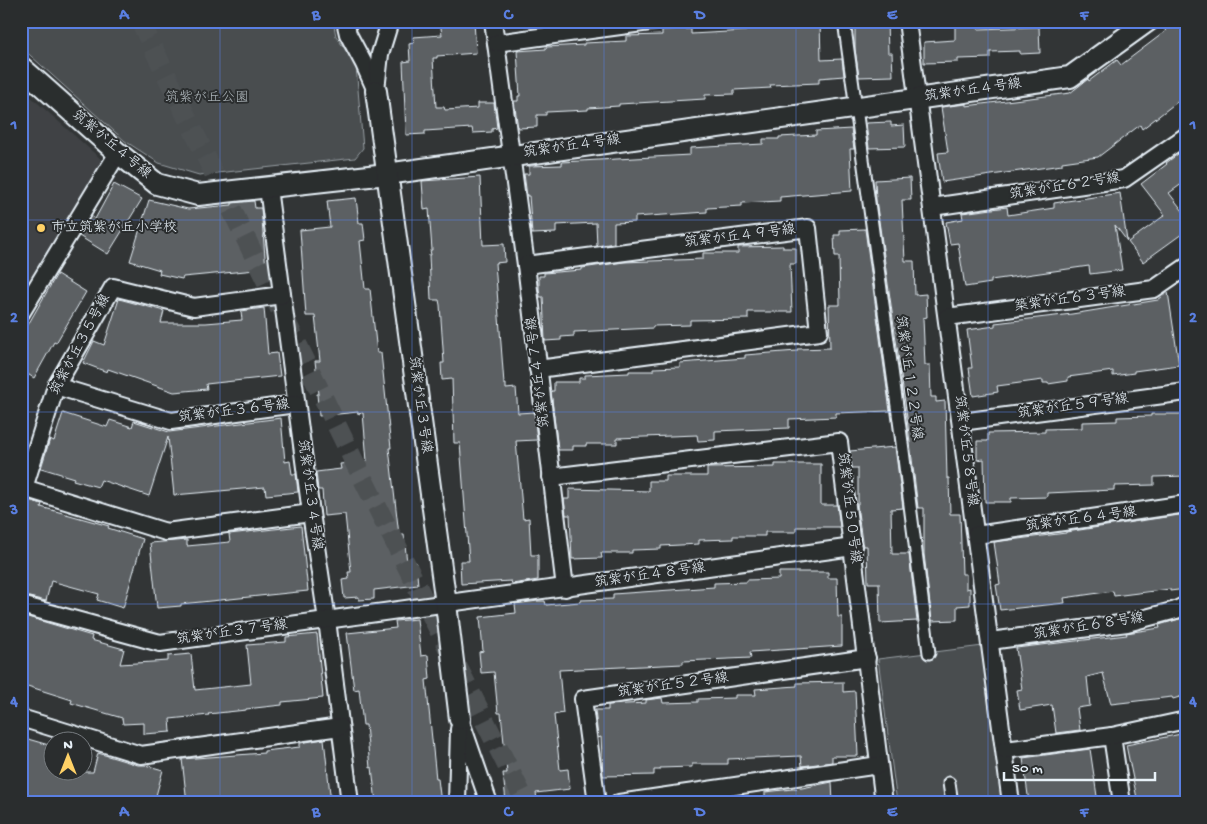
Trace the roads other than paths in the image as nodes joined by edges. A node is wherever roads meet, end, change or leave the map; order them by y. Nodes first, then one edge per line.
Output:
1 (345, 21) edge
2 (388, 21) edge
3 (493, 21) edge
4 (657, 21) edge
5 (844, 21) edge
6 (907, 21) edge
7 (1148, 21) edge
8 (496, 43) junction
9 (21, 67) edge
10 (376, 91) junction
11 (918, 99) junction
12 (856, 107) junction
13 (1186, 136) edge
14 (118, 153) junction
15 (511, 156) junction
16 (387, 174) junction
17 (268, 188) junction
18 (932, 207) junction
19 (526, 264) junction
20 (1186, 267) edge
21 (282, 296) junction
22 (21, 312) edge
23 (947, 317) junction
24 (538, 369) junction
25 (56, 386) junction
26 (1186, 392) edge
27 (296, 404) junction
28 (961, 422) junction
29 (551, 477) junction
30 (1186, 504) edge
31 (311, 513) junction
32 (976, 535) junction
33 (853, 547) junction
34 (565, 588) junction
35 (446, 604) junction
36 (21, 605) edge
37 (1186, 605) edge
38 (327, 620) junction
39 (990, 641) junction
40 (929, 653) dead end
41 (867, 658) junction
42 (21, 718) edge
43 (460, 719) junction
44 (1186, 720) edge
45 (340, 727) junction
46 (1112, 736) junction
47 (1004, 750) junction
48 (879, 765) junction
49 (949, 783) dead end
50 (350, 803) edge
51 (457, 803) edge
52 (489, 803) edge
53 (597, 803) edge
54 (619, 803) edge
55 (884, 803) edge
56 (952, 803) edge
57 (1012, 803) edge
58 (1122, 803) edge

1 - 10 street, 筑紫が丘３号線
2 - 10 street, 筑紫が丘３号線
3 - 8 street, 筑紫が丘４７号線
4 - 8 street
5 - 12 street, 筑紫が丘１２２号線
6 - 11 street, 筑紫が丘５８号線
7 - 11 street, 筑紫が丘４号線
8 - 15 street, 筑紫が丘４７号線
9 - 14 street, 筑紫が丘４号線
10 - 16 street, 筑紫が丘３号線
11 - 12 street, 筑紫が丘４号線
11 - 18 street, 筑紫が丘５８号線
12 - 15 street, 筑紫が丘４号線
12 - 40 street, 筑紫が丘１２２号線
13 - 18 street, 筑紫が丘６２号線
14 - 17 street, 筑紫が丘４号線
14 - 22 street
15 - 16 street, 筑紫が丘４号線
15 - 19 street, 筑紫が丘４７号線
16 - 17 street, 筑紫が丘４号線
16 - 35 street, 筑紫が丘３号線
17 - 21 street, 筑紫が丘３４号線
18 - 23 street, 筑紫が丘５８号線
19 - 24 street, 筑紫が丘４７号線
19 - 24 street, 筑紫が丘４９号線
20 - 23 street, 築紫が丘６３号線
21 - 25 street, 筑紫が丘３５号線
21 - 27 street, 筑紫が丘３４号線
23 - 28 street, 筑紫が丘５８号線
24 - 29 street, 筑紫が丘４７号線
25 - 27 street, 筑紫が丘３６号線
25 - 31 street, 筑紫が丘３５号線
26 - 28 street, 筑紫が丘５９号線
27 - 31 street, 筑紫が丘３４号線
28 - 32 street, 筑紫が丘５８号線
29 - 33 street, 筑紫が丘５０号線
29 - 34 street, 筑紫が丘４７号線
30 - 32 street, 筑紫が丘６４号線
31 - 38 street, 筑紫が丘３４号線
32 - 39 street, 筑紫が丘５８号線
33 - 34 street, 筑紫が丘４８号線
33 - 41 street, 筑紫が丘５０号線
34 - 35 street, 筑紫が丘４８号線
35 - 38 street, 筑紫が丘３７号線
35 - 43 street, 筑紫が丘３号線
36 - 38 street, 筑紫が丘３７号線
37 - 39 street, 筑紫が丘６８号線
38 - 45 street, 筑紫が丘３４号線
39 - 47 street, 筑紫が丘５８号線
41 - 48 street, 筑紫が丘５０号線
41 - 53 street, 筑紫が丘５２号線
42 - 45 street
43 - 51 street, 筑紫が丘３号線
43 - 52 street, 筑紫が丘３号線
44 - 46 street
45 - 50 street, 筑紫が丘３４号線
46 - 47 street
46 - 58 street
47 - 57 street, 筑紫が丘５８号線
48 - 54 street
48 - 55 street, 筑紫が丘５０号線
49 - 56 street

